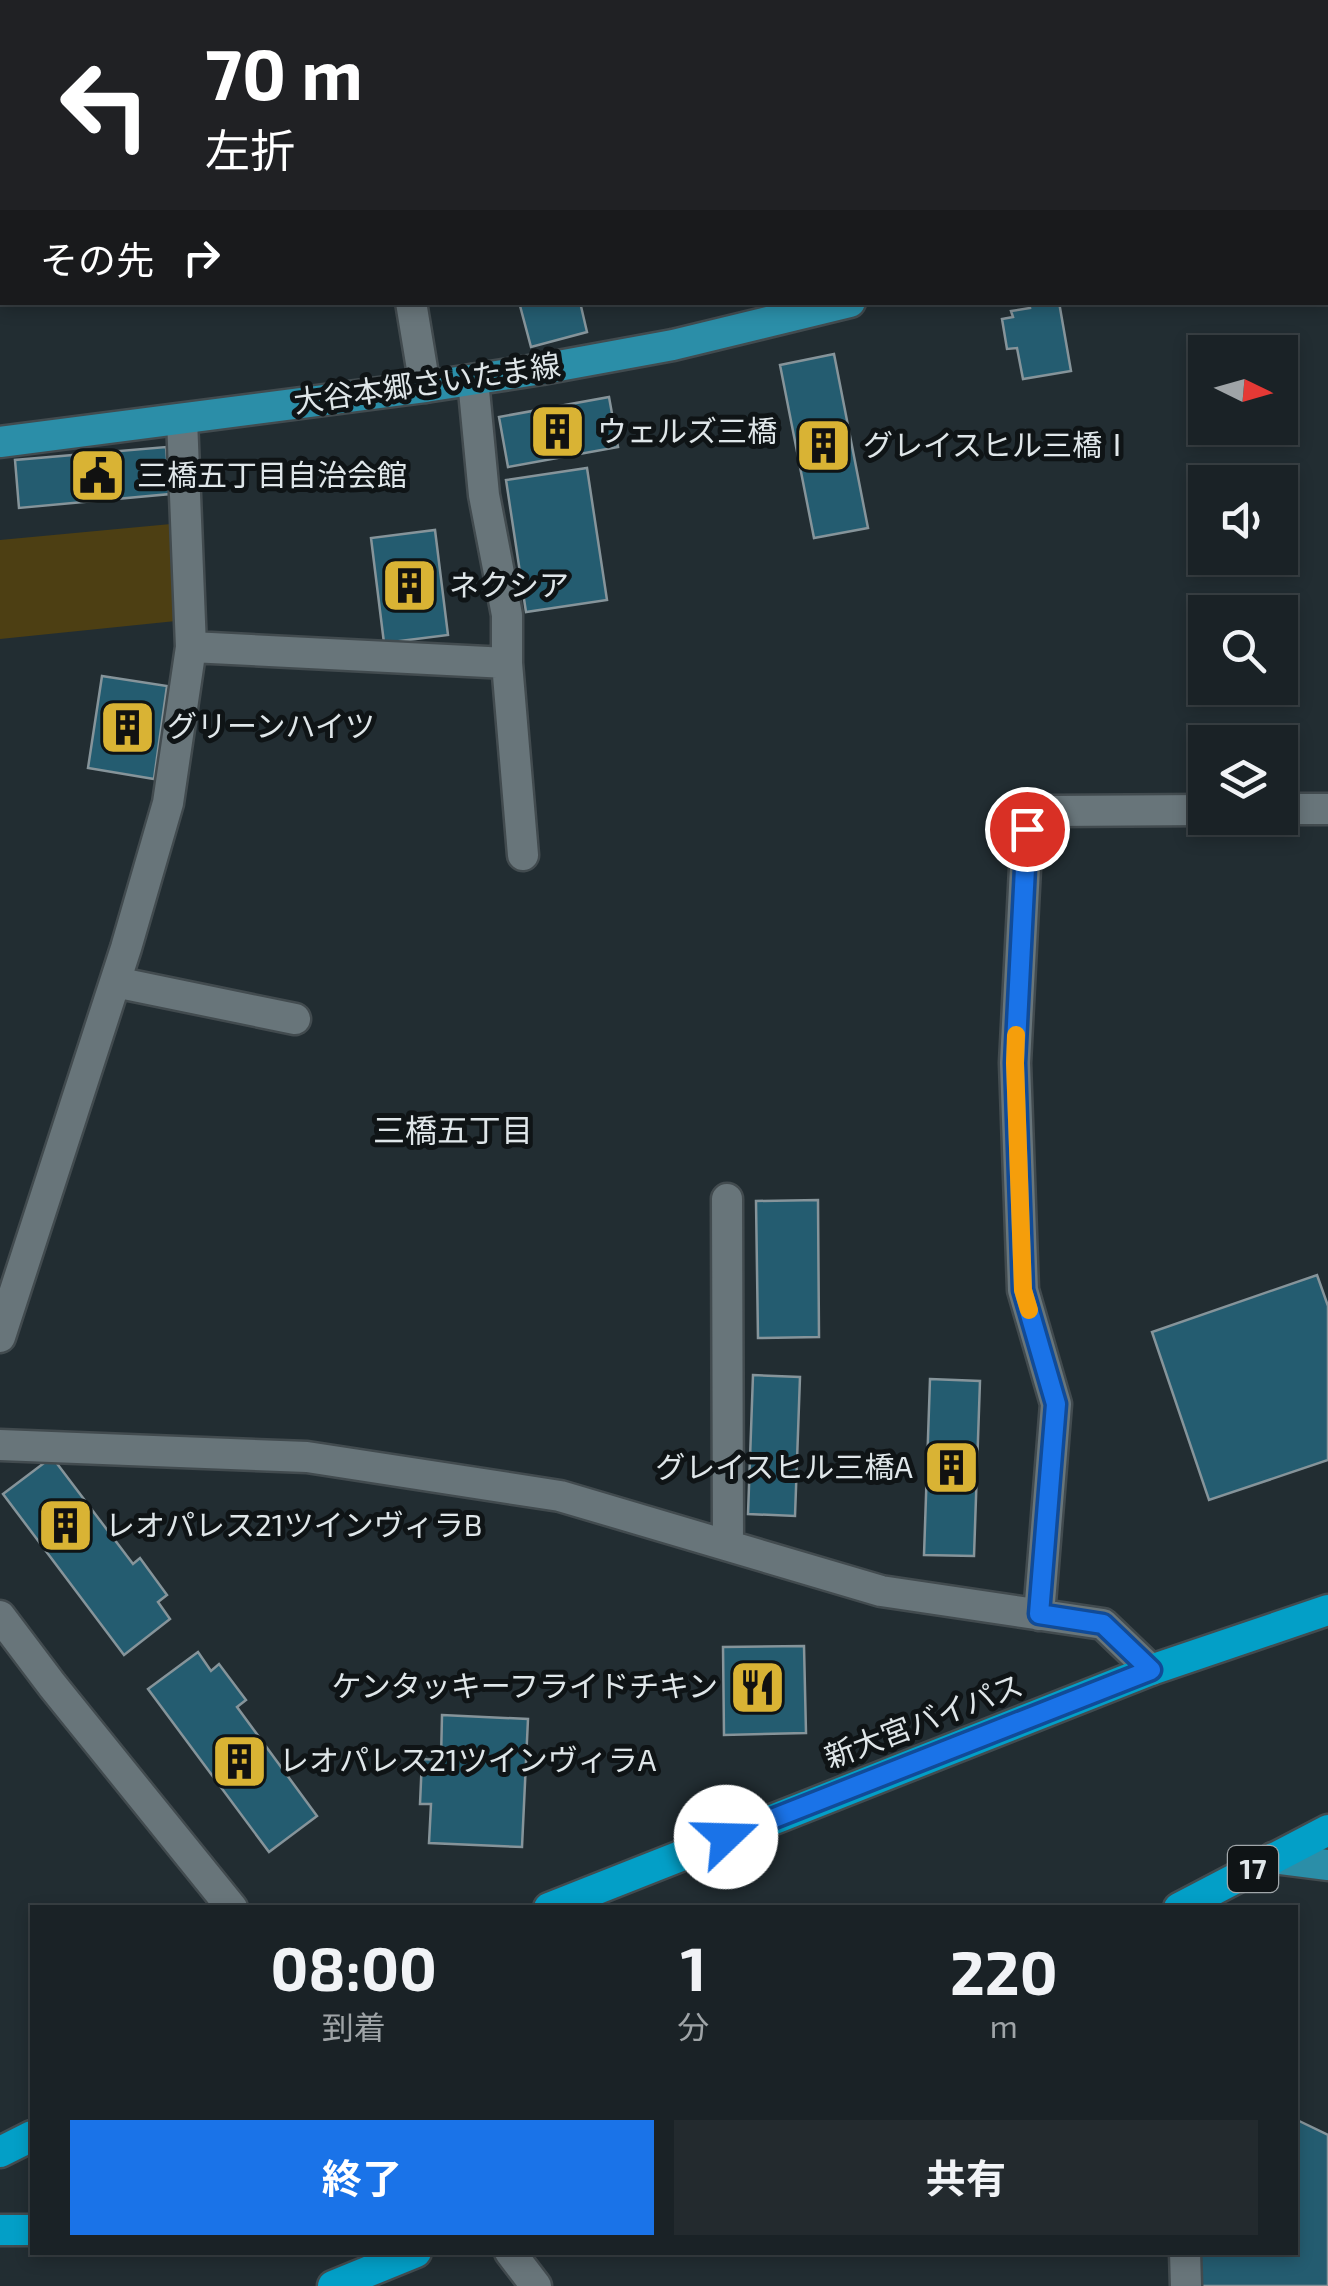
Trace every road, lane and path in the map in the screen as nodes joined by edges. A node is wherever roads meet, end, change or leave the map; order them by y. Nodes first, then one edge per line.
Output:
1 (412, 305) edge
2 (838, 305) edge
3 (473, 380) junction
4 (425, 386) junction
5 (182, 419) junction
6 (0, 442) edge
7 (191, 647) junction
8 (507, 664) junction
9 (1328, 809) edge
10 (1188, 810) edge
11 (1298, 810) edge
12 (522, 855) dead end
13 (114, 982) junction
14 (295, 1019) dead end
15 (726, 1199) dead end
16 (0, 1337) edge
17 (0, 1445) edge
18 (728, 1545) junction
19 (1328, 1610) edge
20 (1039, 1614) junction
21 (0, 1616) edge
22 (1151, 1670) junction
23 (1328, 1830) edge
24 (1273, 1858) junction
25 (1328, 1865) edge
26 (230, 1905) edge
27 (556, 1905) edge
28 (1184, 1905) edge
29 (30, 2137) edge
30 (0, 2152) edge
31 (0, 2230) edge
32 (30, 2230) edge
33 (409, 2255) edge
34 (512, 2255) edge
35 (1185, 2255) edge
36 (334, 2286) edge
37 (536, 2286) edge
38 (1186, 2286) edge

1 - 4 street
2 - 3 main road, 大谷本郷さいたま線
3 - 4 main road, 大谷本郷さいたま線
3 - 8 street
4 - 5 main road, 大谷本郷さいたま線
5 - 6 main road, 大谷本郷さいたま線
5 - 7 street
7 - 8 street
7 - 13 street
8 - 12 street
9 - 11 street
10 - 20 street
13 - 14 street
13 - 16 street
15 - 18 street
17 - 18 street
18 - 20 street
19 - 22 highway, 新大宮バイパス
20 - 22 street
21 - 26 street
22 - 27 highway, 新大宮バイパス
23 - 24 highway, 17
24 - 25 main road
24 - 28 highway, 17
29 - 30 highway
31 - 32 highway
33 - 36 highway
34 - 37 street
35 - 38 street

